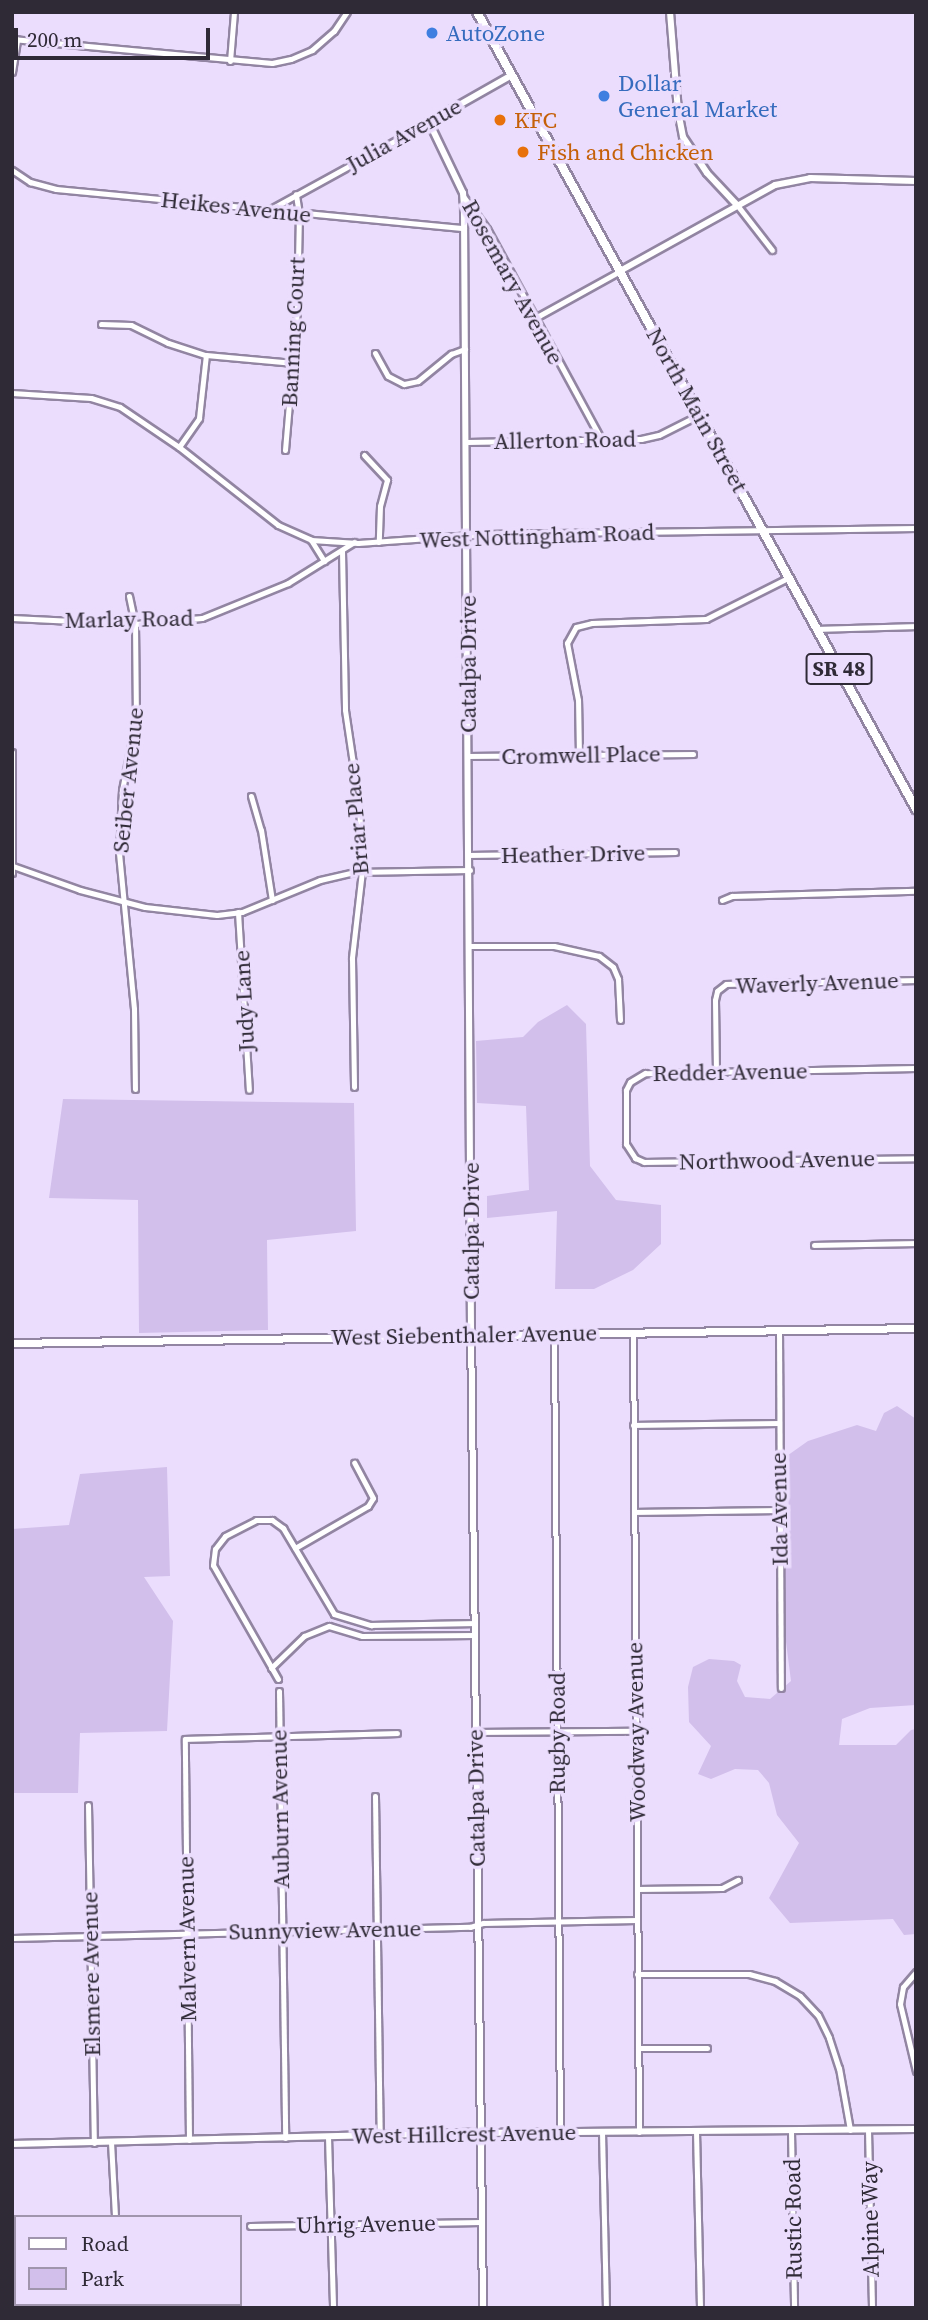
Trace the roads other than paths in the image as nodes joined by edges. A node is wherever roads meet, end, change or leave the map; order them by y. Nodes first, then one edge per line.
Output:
1 (234, 12) edge
2 (347, 12) edge
3 (477, 12) edge
4 (670, 12) edge
5 (15, 39) edge
6 (230, 61) junction
7 (12, 72) edge
8 (512, 75) junction
9 (429, 122) junction
10 (12, 170) edge
11 (916, 181) edge
12 (296, 194) junction
13 (463, 196) junction
14 (737, 205) junction
15 (269, 211) junction
16 (299, 214) junction
17 (464, 228) junction
18 (772, 250) dead end
19 (620, 271) junction
20 (535, 318) junction
21 (101, 324) dead end
22 (465, 349) junction
23 (375, 353) dead end
24 (206, 355) junction
25 (294, 363) junction
26 (12, 393) edge
27 (699, 415) junction
28 (601, 439) junction
29 (467, 442) junction
30 (178, 447) junction
31 (285, 450) dead end
32 (364, 455) dead end
33 (916, 528) edge
34 (762, 530) junction
35 (468, 537) junction
36 (311, 540) junction
37 (354, 542) junction
38 (379, 542) junction
39 (342, 551) junction
40 (324, 561) junction
41 (788, 578) junction
42 (129, 596) dead end
43 (12, 618) edge
44 (135, 624) junction
45 (916, 626) edge
46 (817, 629) junction
47 (12, 752) edge
48 (693, 754) dead end
49 (579, 755) junction
50 (468, 756) junction
51 (251, 796) dead end
52 (916, 809) edge
53 (676, 852) dead end
54 (470, 855) junction
55 (12, 866) edge
56 (470, 870) junction
57 (362, 871) junction
58 (12, 873) edge
59 (916, 891) edge
60 (272, 900) junction
61 (722, 900) dead end
62 (123, 901) junction
63 (238, 912) junction
64 (471, 946) junction
65 (916, 980) edge
66 (620, 1020) dead end
67 (916, 1068) edge
68 (716, 1072) junction
69 (354, 1087) dead end
70 (135, 1089) dead end
71 (249, 1090) dead end
72 (916, 1157) edge
73 (639, 1160) joint
74 (916, 1243) edge
75 (814, 1245) dead end
76 (916, 1328) edge
77 (779, 1330) junction
78 (633, 1332) junction
79 (554, 1334) junction
80 (472, 1335) junction
81 (12, 1343) edge
82 (777, 1423) junction
83 (633, 1425) junction
84 (354, 1463) dead end
85 (778, 1510) junction
86 (634, 1513) junction
87 (295, 1548) junction
88 (334, 1614) junction
89 (475, 1623) junction
90 (328, 1626) junction
91 (475, 1635) junction
92 (271, 1668) junction
93 (278, 1679) dead end
94 (781, 1688) dead end
95 (279, 1691) dead end
96 (635, 1731) junction
97 (476, 1732) junction
98 (557, 1732) junction
99 (397, 1733) dead end
100 (279, 1735) junction
101 (375, 1796) dead end
102 (89, 1805) dead end
103 (738, 1880) dead end
104 (637, 1889) junction
105 (637, 1920) junction
106 (559, 1921) junction
107 (478, 1924) junction
108 (377, 1929) junction
109 (282, 1931) junction
110 (186, 1933) junction
111 (90, 1936) junction
112 (12, 1938) edge
113 (916, 1972) edge
114 (637, 1974) junction
115 (638, 2048) junction
116 (707, 2048) dead end
117 (914, 2059) edge
118 (916, 2071) edge
119 (916, 2129) edge
120 (850, 2130) junction
121 (868, 2130) junction
122 (696, 2131) junction
123 (791, 2131) junction
124 (602, 2132) junction
125 (639, 2132) junction
126 (479, 2133) junction
127 (560, 2133) junction
128 (380, 2136) junction
129 (328, 2137) junction
130 (285, 2138) junction
131 (190, 2140) junction
132 (111, 2142) junction
133 (94, 2143) junction
134 (12, 2144) edge
135 (115, 2215) edge
136 (481, 2222) junction
137 (330, 2225) junction
138 (250, 2226) dead end
139 (333, 2308) edge
140 (483, 2308) edge
141 (606, 2308) edge
142 (700, 2308) edge
143 (794, 2308) edge
144 (872, 2308) edge

1 - 6 street
2 - 6 street
3 - 8 main road, North Main Street / SR 48
4 - 14 street
5 - 6 street
5 - 7 street
8 - 9 street, Julia Avenue
8 - 19 main road, North Main Street / SR 48
9 - 12 street, Julia Avenue
9 - 13 street, Rosemary Avenue
10 - 15 street, Heikes Avenue
11 - 14 street
12 - 15 street, Julia Avenue
12 - 16 street
13 - 17 street, Catalpa Drive
13 - 20 street, Rosemary Avenue
14 - 18 street
14 - 19 street
15 - 16 street, Heikes Avenue
16 - 17 street, Heikes Avenue
16 - 25 street, Banning Court
17 - 22 street, Catalpa Drive
19 - 20 street
19 - 27 main road, North Main Street / SR 48
20 - 28 street, Rosemary Avenue
21 - 24 street
22 - 23 street
22 - 29 street, Catalpa Drive
24 - 25 street
24 - 30 street
25 - 31 street, Banning Court
26 - 30 street, West Nottingham Road
27 - 28 street, Allerton Road
27 - 34 main road, North Main Street / SR 48
28 - 29 street, Allerton Road
29 - 35 street, Catalpa Drive
30 - 36 street, West Nottingham Road
32 - 38 street
33 - 34 street, West Nottingham Road
34 - 35 street, West Nottingham Road
34 - 41 main road, North Main Street / SR 48
35 - 38 street, West Nottingham Road
35 - 50 street, Catalpa Drive
36 - 37 street, West Nottingham Road
36 - 40 street
37 - 38 street, West Nottingham Road
37 - 39 street, Marlay Road
39 - 40 street, Marlay Road
39 - 57 street, Briar Place
40 - 44 street, Marlay Road
41 - 46 main road, North Main Street / SR 48
41 - 49 street
42 - 44 street, Seiber Avenue
43 - 44 street, Marlay Road
44 - 62 street, Seiber Avenue
45 - 46 street
46 - 52 main road, North Main Street / SR 48
47 - 55 street
48 - 49 street, Cromwell Place
49 - 50 street, Cromwell Place
50 - 54 street, Catalpa Drive
51 - 60 street
53 - 54 street, Heather Drive
54 - 56 street, Catalpa Drive
55 - 58 street
55 - 62 street, Heather Drive
56 - 57 street, Heather Drive
56 - 64 street, Catalpa Drive
57 - 60 street, Heather Drive
57 - 69 street, Briar Place
59 - 61 street
60 - 63 street, Heather Drive
62 - 63 street, Heather Drive
62 - 70 street, Seiber Avenue
63 - 71 street, Judy Lane
64 - 66 street
64 - 80 street, Catalpa Drive
65 - 68 street, Waverly Avenue
67 - 68 street, Redder Avenue
68 - 73 street, Redder Avenue
72 - 73 street, Northwood Avenue
74 - 75 street
76 - 77 main road, West Siebenthaler Avenue
77 - 78 main road, West Siebenthaler Avenue
77 - 82 street, Ida Avenue
78 - 79 main road, West Siebenthaler Avenue
78 - 83 street, Woodway Avenue
79 - 80 main road, West Siebenthaler Avenue
79 - 98 street, Rugby Road
80 - 81 main road, West Siebenthaler Avenue
80 - 89 street, Catalpa Drive
82 - 83 street
82 - 85 street, Ida Avenue
83 - 86 street, Woodway Avenue
84 - 87 street
85 - 86 street
85 - 94 street, Ida Avenue
86 - 96 street, Woodway Avenue
87 - 88 street
87 - 92 street
88 - 89 street
88 - 90 street
89 - 91 street, Catalpa Drive
90 - 91 street
90 - 92 street
91 - 97 street, Catalpa Drive
92 - 93 street
95 - 100 street, Auburn Avenue
96 - 98 street
96 - 104 street, Woodway Avenue
97 - 98 street
97 - 107 street, Catalpa Drive
98 - 106 street, Rugby Road
99 - 100 street
100 - 109 street, Auburn Avenue
100 - 110 street, Malvern Avenue
101 - 108 street
102 - 111 street, Elsmere Avenue
103 - 104 street
104 - 105 street, Woodway Avenue
105 - 106 street, Sunnyview Avenue
105 - 114 street, Woodway Avenue
106 - 107 street, Sunnyview Avenue
106 - 127 street, Rugby Road
107 - 108 street, Sunnyview Avenue
107 - 126 street, Catalpa Drive
108 - 109 street, Sunnyview Avenue
108 - 128 street
109 - 110 street, Sunnyview Avenue
109 - 130 street, Auburn Avenue
110 - 111 street, Sunnyview Avenue
110 - 131 street, Malvern Avenue
111 - 112 street, Sunnyview Avenue
111 - 133 street, Elsmere Avenue
113 - 117 street
114 - 115 street, Woodway Avenue
114 - 120 street
115 - 116 street
115 - 125 street, Woodway Avenue
117 - 118 street
119 - 121 street, West Hillcrest Avenue
120 - 121 street, West Hillcrest Avenue
120 - 123 street, West Hillcrest Avenue
121 - 144 street, Alpine Way
122 - 123 street, West Hillcrest Avenue
122 - 125 street, West Hillcrest Avenue
122 - 142 street
123 - 143 street, Rustic Road
124 - 125 street, West Hillcrest Avenue
124 - 127 street, West Hillcrest Avenue
124 - 141 street
126 - 127 street, West Hillcrest Avenue
126 - 128 street, West Hillcrest Avenue
126 - 136 street, Catalpa Drive
128 - 129 street, West Hillcrest Avenue
129 - 130 street, West Hillcrest Avenue
129 - 137 street
130 - 131 street, West Hillcrest Avenue
131 - 132 street, West Hillcrest Avenue
132 - 133 street, West Hillcrest Avenue
132 - 135 street
133 - 134 street, West Hillcrest Avenue
136 - 137 street, Uhrig Avenue
136 - 140 street, Catalpa Drive
137 - 138 street, Uhrig Avenue
137 - 139 street

